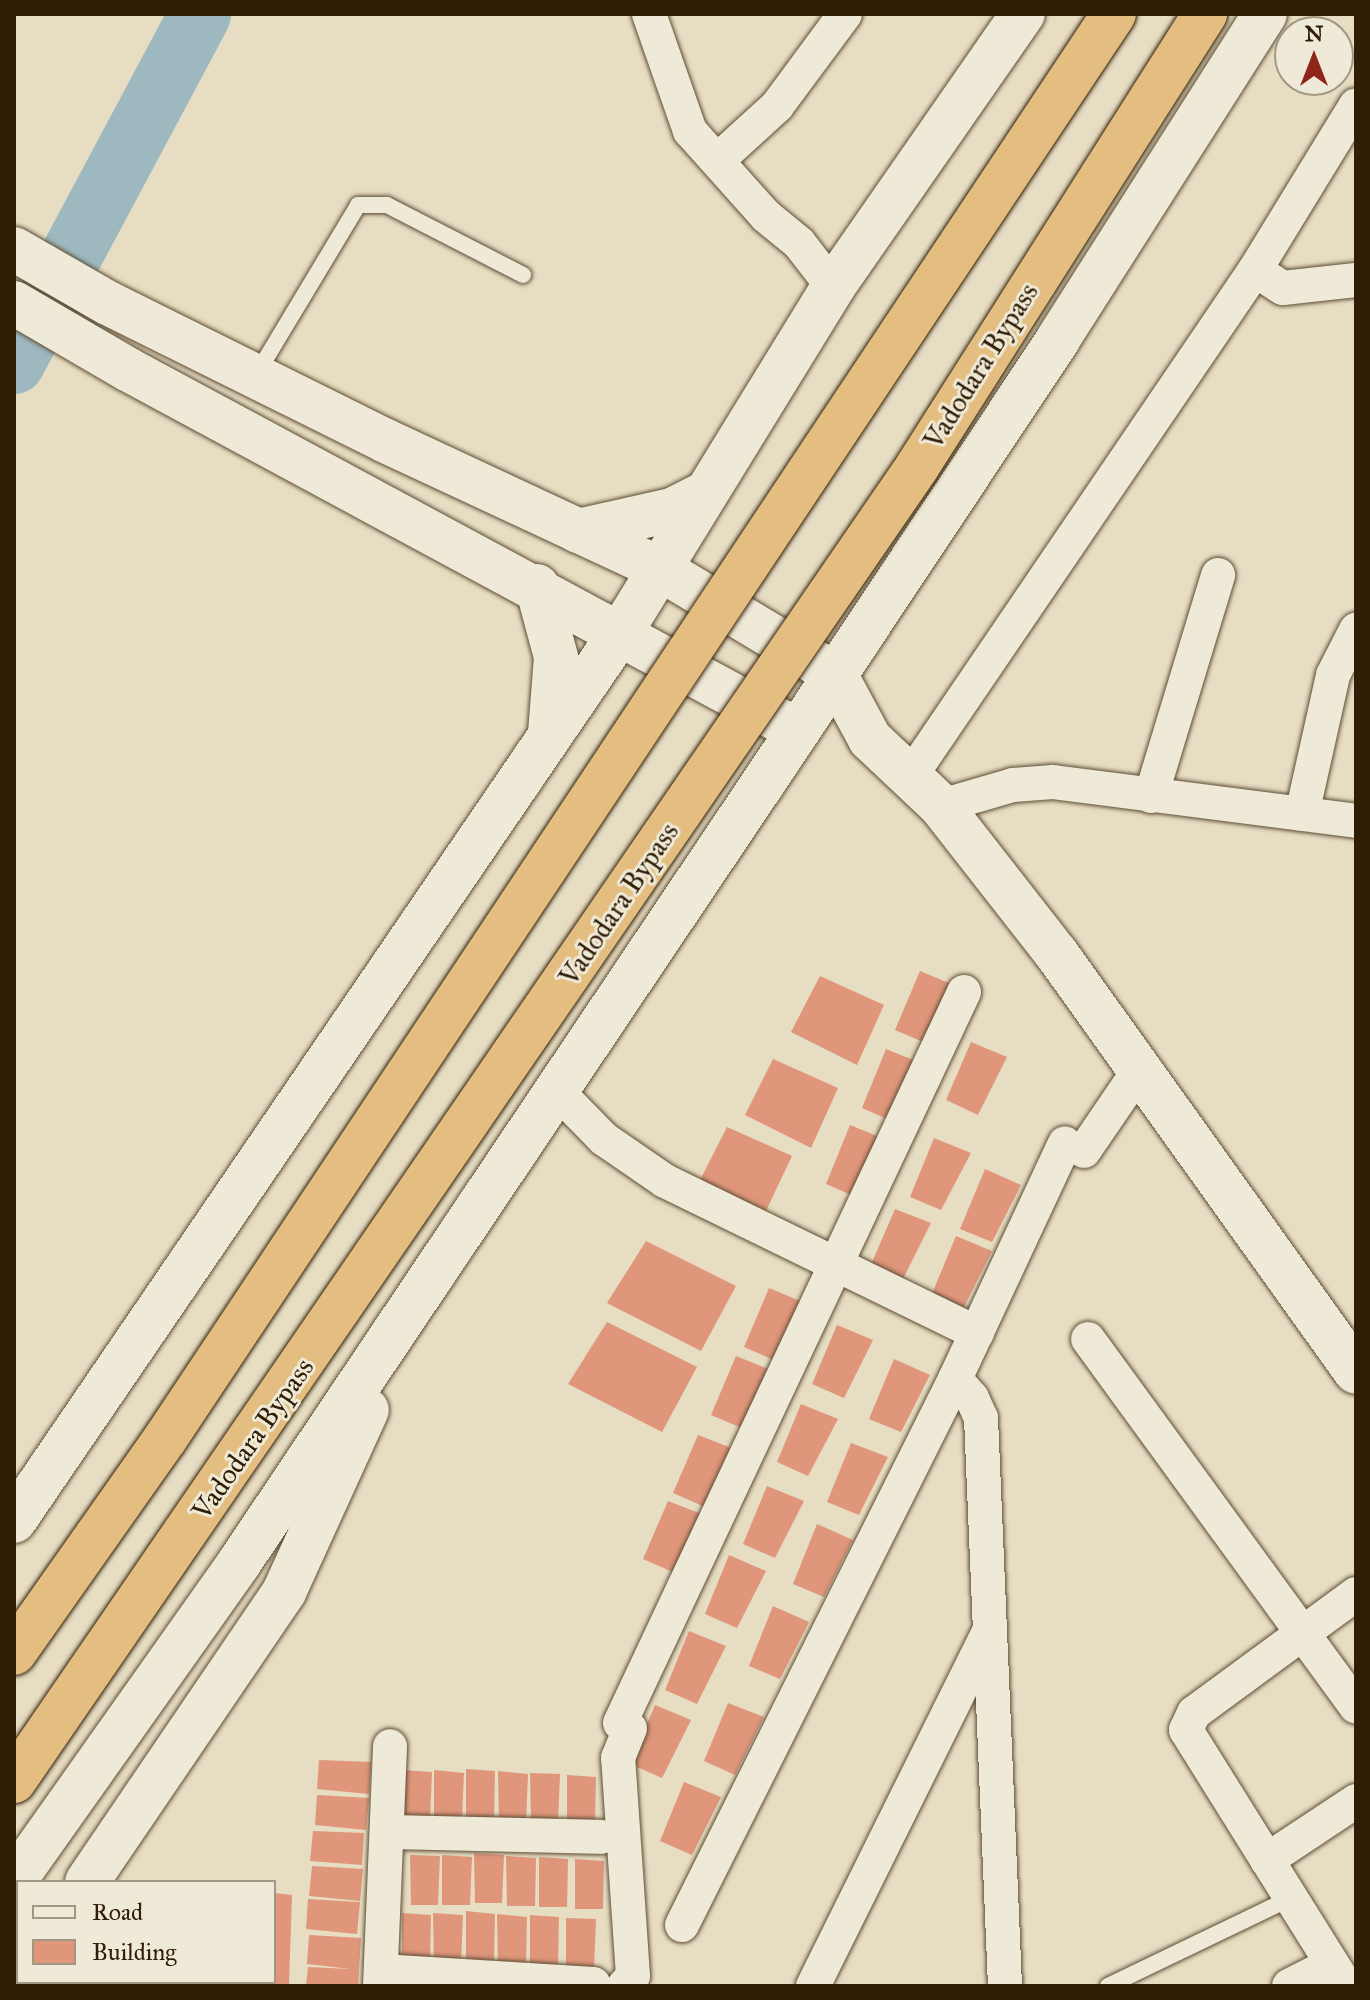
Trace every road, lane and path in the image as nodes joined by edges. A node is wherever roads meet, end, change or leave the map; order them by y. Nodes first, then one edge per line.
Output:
1 (649, 14) edge
2 (845, 14) edge
3 (1023, 14) edge
4 (1114, 14) edge
5 (1205, 14) edge
6 (1265, 14) edge
7 (1356, 105) edge
8 (719, 159) junction
9 (14, 249) edge
10 (1255, 270) junction
11 (523, 275) dead end
12 (1356, 280) edge
13 (833, 287) junction
14 (14, 303) edge
15 (255, 376) junction
16 (706, 493) junction
17 (578, 531) junction
18 (660, 569) junction
19 (1218, 575) dead end
20 (537, 586) junction
21 (1356, 630) edge
22 (621, 632) junction
23 (835, 674) junction
24 (798, 731) junction
25 (550, 736) junction
26 (870, 739) junction
27 (926, 792) junction
28 (1151, 796) junction
29 (1302, 814) junction
30 (1356, 821) edge
31 (964, 992) dead end
32 (1140, 1069) junction
33 (556, 1090) junction
34 (839, 1266) junction
35 (423, 1288) junction
36 (977, 1333) junction
37 (1088, 1339) dead end
38 (1356, 1372) edge
39 (955, 1379) junction
40 (14, 1521) edge
41 (1356, 1594) edge
42 (990, 1629) junction
43 (1304, 1633) junction
44 (14, 1653) edge
45 (1356, 1707) edge
46 (390, 1746) dead end
47 (14, 1781) edge
48 (1356, 1801) edge
49 (387, 1832) junction
50 (601, 1837) dead end
51 (1267, 1860) junction
52 (89, 1880) edge
53 (14, 1881) edge
54 (1291, 1898) junction
55 (682, 1925) dead end
56 (1339, 1975) edge
57 (381, 1978) edge
58 (609, 1985) edge
59 (813, 1986) edge
60 (1005, 1986) edge
61 (1108, 1986) edge
62 (1289, 1986) edge

1 - 8 street
2 - 8 street
3 - 13 street
4 - 44 highway, bridge
5 - 47 highway, Vadodara Bypass, bridge
6 - 23 street
7 - 10 street
8 - 13 street
9 - 15 street
10 - 12 street
10 - 27 street
11 - 15 lane
13 - 16 street
14 - 20 street
15 - 17 street
16 - 17 street
16 - 18 street
17 - 18 street
18 - 22 street
18 - 23 street
19 - 28 street
20 - 22 street
20 - 25 street
21 - 29 street
22 - 24 street
22 - 25 street
23 - 24 street
23 - 26 street
24 - 26 street
24 - 33 street
25 - 40 street
26 - 27 street
27 - 28 street
27 - 32 street
28 - 29 street
29 - 30 street
31 - 34 street
32 - 36 street
32 - 38 street
33 - 34 street
33 - 35 street
34 - 36 street
34 - 58 street
35 - 52 street
35 - 53 street
36 - 39 street
37 - 43 street
39 - 42 street
39 - 55 street
41 - 43 street
42 - 59 street
42 - 60 street
43 - 45 street
43 - 51 street
46 - 49 street
48 - 51 street
49 - 50 street
49 - 57 street
51 - 54 street
54 - 56 street
54 - 61 lane
56 - 62 street
57 - 58 street

